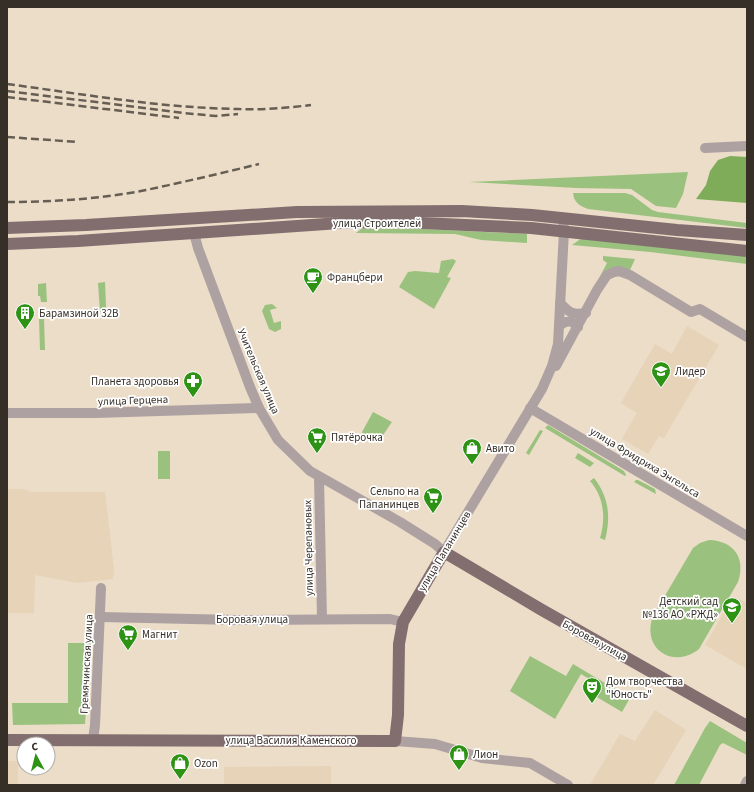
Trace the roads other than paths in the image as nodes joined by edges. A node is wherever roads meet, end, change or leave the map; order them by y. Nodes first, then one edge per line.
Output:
1 (747, 146) edge
2 (705, 148) dead end
3 (563, 218) junction
4 (7, 228) edge
5 (564, 231) junction
6 (194, 233) junction
7 (747, 235) edge
8 (7, 244) edge
9 (747, 251) edge
10 (560, 303) junction
11 (586, 313) junction
12 (559, 326) junction
13 (578, 327) junction
14 (747, 337) edge
15 (547, 379) junction
16 (259, 408) junction
17 (530, 408) junction
18 (7, 413) edge
19 (319, 477) junction
20 (747, 536) edge
21 (444, 552) junction
22 (101, 588) dead end
23 (100, 617) junction
24 (322, 619) junction
25 (403, 622) junction
26 (747, 726) edge
27 (7, 740) edge
28 (93, 740) junction
29 (395, 740) junction
30 (747, 781) edge
31 (556, 782) edge
32 (568, 785) edge
33 (745, 785) edge

1 - 2 street
3 - 4 main road, улица Строителей
3 - 5 street, улица Папанинцев
3 - 7 main road, улица Строителей
5 - 6 main road, улица Строителей
5 - 9 main road, улица Строителей
5 - 10 street, улица Папанинцев
6 - 8 main road, улица Строителей
6 - 16 street, Учительская улица
10 - 11 street
10 - 12 street, улица Папанинцев
11 - 13 street, улица Папанинцев
11 - 14 street, улица Папанинцев
12 - 13 street
12 - 15 street, улица Папанинцев
13 - 15 street, улица Папанинцев
15 - 17 street, улица Папанинцев
16 - 18 street, улица Герцена
16 - 19 street, Учительская улица
17 - 20 street, улица Фридриха Энгельса
17 - 21 street, улица Папанинцев
19 - 21 street, Учительская улица
19 - 24 street, улица Черепановых
21 - 25 main road, улица Папанинцев
21 - 26 main road, Боровая улица
22 - 23 street, Гремячинская улица
23 - 24 street, Боровая улица
23 - 28 street, Гремячинская улица
24 - 25 street, Боровая улица
25 - 29 main road, улица Папанинцев
27 - 28 main road, улица Василия Каменского
28 - 29 main road, улица Василия Каменского
29 - 31 street, улица Василия Каменского
30 - 33 street
31 - 32 street, улица Василия Каменского

